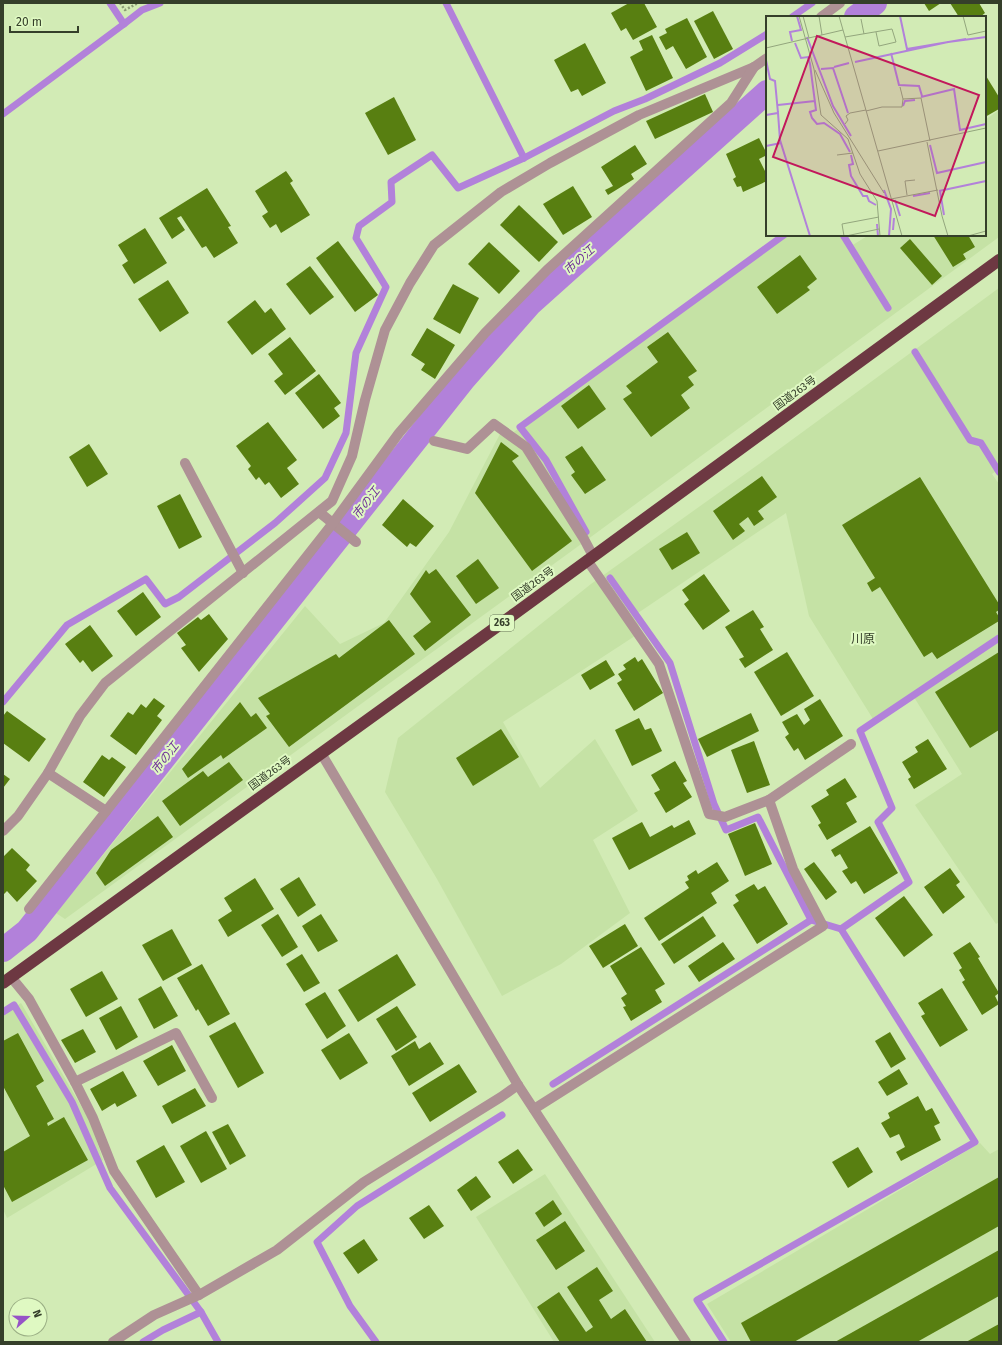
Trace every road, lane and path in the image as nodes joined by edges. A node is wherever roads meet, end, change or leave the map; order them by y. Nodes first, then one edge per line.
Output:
1 (120, 3) edge
2 (138, 3) edge
3 (840, 3) edge
4 (822, 16) edge
5 (766, 59) edge
6 (754, 67) junction
7 (999, 260) edge
8 (434, 441) dead end
9 (185, 463) dead end
10 (319, 512) junction
11 (333, 523) junction
12 (356, 542) dead end
13 (590, 558) junction
14 (243, 573) junction
15 (851, 744) dead end
16 (321, 753) junction
17 (48, 773) junction
18 (769, 800) junction
19 (106, 811) junction
20 (3, 831) edge
21 (29, 909) dead end
22 (7, 980) edge
23 (75, 1082) junction
24 (518, 1085) junction
25 (212, 1098) dead end
26 (534, 1109) junction
27 (199, 1295) junction
28 (113, 1342) edge
29 (686, 1342) edge

1 - 2 path
3 - 4 street
5 - 6 street
6 - 10 street
6 - 11 street
7 - 13 highway, 国道263号 / 263
8 - 13 street
9 - 14 street
10 - 11 street
10 - 14 street
11 - 12 street
11 - 19 street
13 - 16 highway, 国道263号 / 263
13 - 18 street
14 - 17 street
15 - 18 street
16 - 22 highway, 国道263号 / 263
16 - 24 street
17 - 19 street
17 - 20 street
18 - 26 street
19 - 21 street
22 - 23 street
23 - 25 street
23 - 27 street
24 - 26 street
24 - 27 street
26 - 29 street
27 - 28 street

